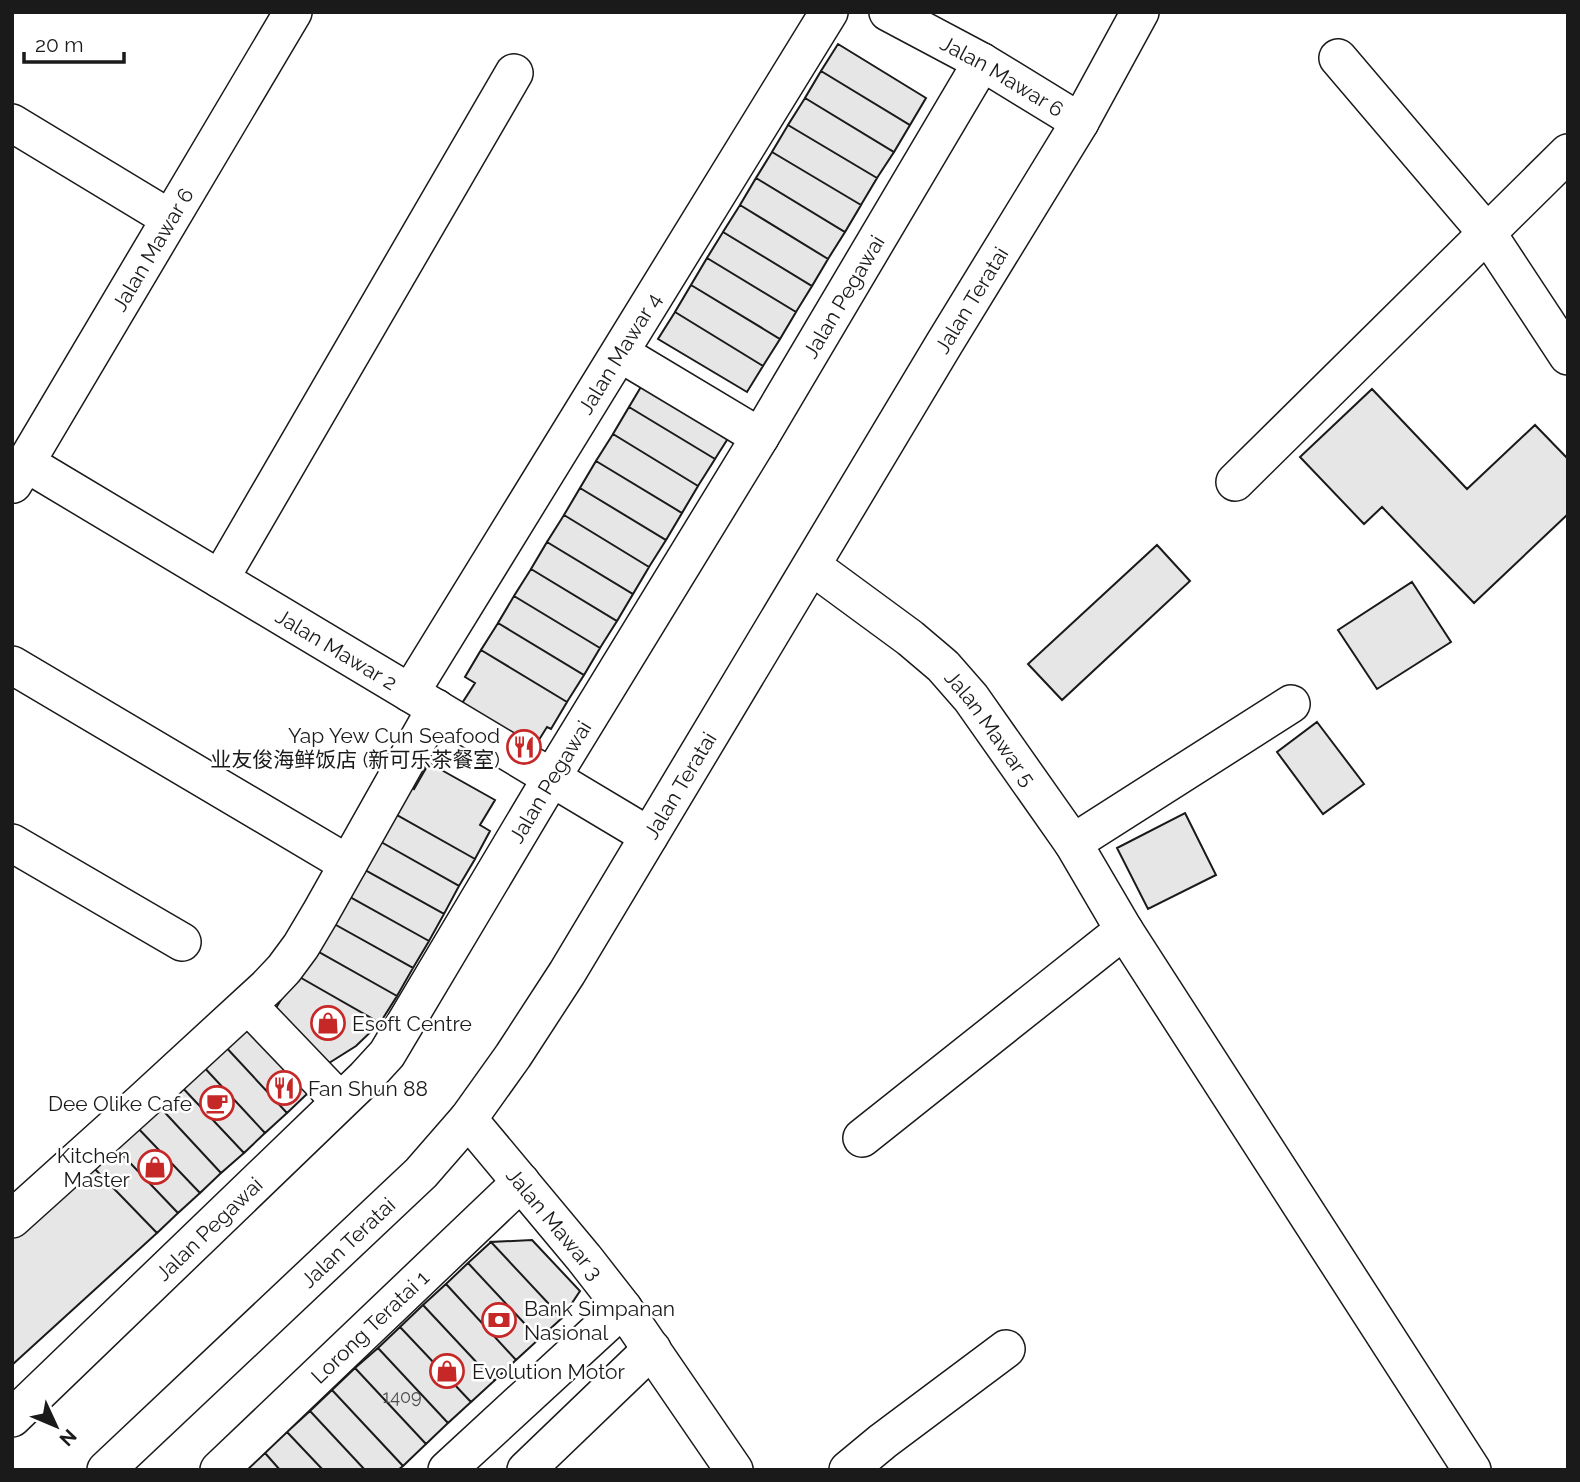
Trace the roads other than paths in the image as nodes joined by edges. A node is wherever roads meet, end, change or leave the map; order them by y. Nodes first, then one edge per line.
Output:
1 (293, 12) edge
2 (829, 12) edge
3 (888, 12) edge
4 (1140, 12) edge
5 (1338, 58) dead end
6 (982, 62) junction
7 (514, 73) dead end
8 (1080, 122) junction
9 (15, 131) edge
10 (1568, 153) edge
11 (169, 219) junction
12 (1487, 233) junction
13 (620, 353) junction
14 (1568, 356) edge
15 (760, 437) junction
16 (19, 474) edge
17 (1235, 482) dead end
18 (812, 566) junction
19 (220, 579) junction
20 (12, 665) edge
21 (423, 701) junction
22 (1290, 704) dead end
23 (552, 777) junction
24 (649, 835) junction
25 (12, 843) edge
26 (1073, 843) junction
27 (348, 864) junction
28 (1124, 930) junction
29 (182, 942) dead end
30 (248, 1005) junction
31 (340, 1101) junction
32 (468, 1119) junction
33 (862, 1138) dead end
34 (521, 1182) junction
35 (12, 1219) edge
36 (623, 1308) junction
37 (652, 1349) junction
38 (1006, 1349) dead end
39 (12, 1418) edge
40 (106, 1470) edge
41 (219, 1470) edge
42 (447, 1470) edge
43 (526, 1470) edge
44 (734, 1470) edge
45 (848, 1470) edge
46 (1472, 1470) edge

1 - 11 street, Jalan Mawar 6
2 - 13 street, Jalan Mawar 4
3 - 6 street, Jalan Mawar 6
4 - 8 street, Jalan Teratai
5 - 12 street
6 - 8 street, Jalan Mawar 6
6 - 15 street, Jalan Pegawai
7 - 19 street
8 - 18 street, Jalan Teratai
9 - 11 street
10 - 12 street
11 - 16 street, Jalan Mawar 6
12 - 14 street
12 - 17 street
13 - 15 street
13 - 21 street, Jalan Mawar 4
15 - 23 street, Jalan Pegawai
16 - 19 street, Jalan Mawar 2
18 - 24 street, Jalan Teratai
18 - 26 street, Jalan Mawar 5
19 - 21 street, Jalan Mawar 2
20 - 27 street
21 - 23 street, Jalan Mawar 2
21 - 27 street, Jalan Mawar 4
22 - 26 street
23 - 24 street, Jalan Mawar 2
23 - 31 street, Jalan Pegawai
24 - 32 street, Jalan Teratai
25 - 29 street
26 - 28 street, Jalan Mawar 5
27 - 30 street, Jalan Mawar 4
28 - 33 street
28 - 46 street, Jalan Mawar 5
30 - 31 street
30 - 35 street, Jalan Mawar 4
31 - 39 street, Jalan Pegawai
32 - 34 street, Jalan Mawar 3
32 - 40 street, Jalan Teratai
34 - 36 street, Jalan Mawar 3
34 - 41 street, Lorong Teratai 1
36 - 37 street, Jalan Mawar 3
36 - 42 street
37 - 43 street
37 - 44 street, Jalan Mawar 3
38 - 45 street

